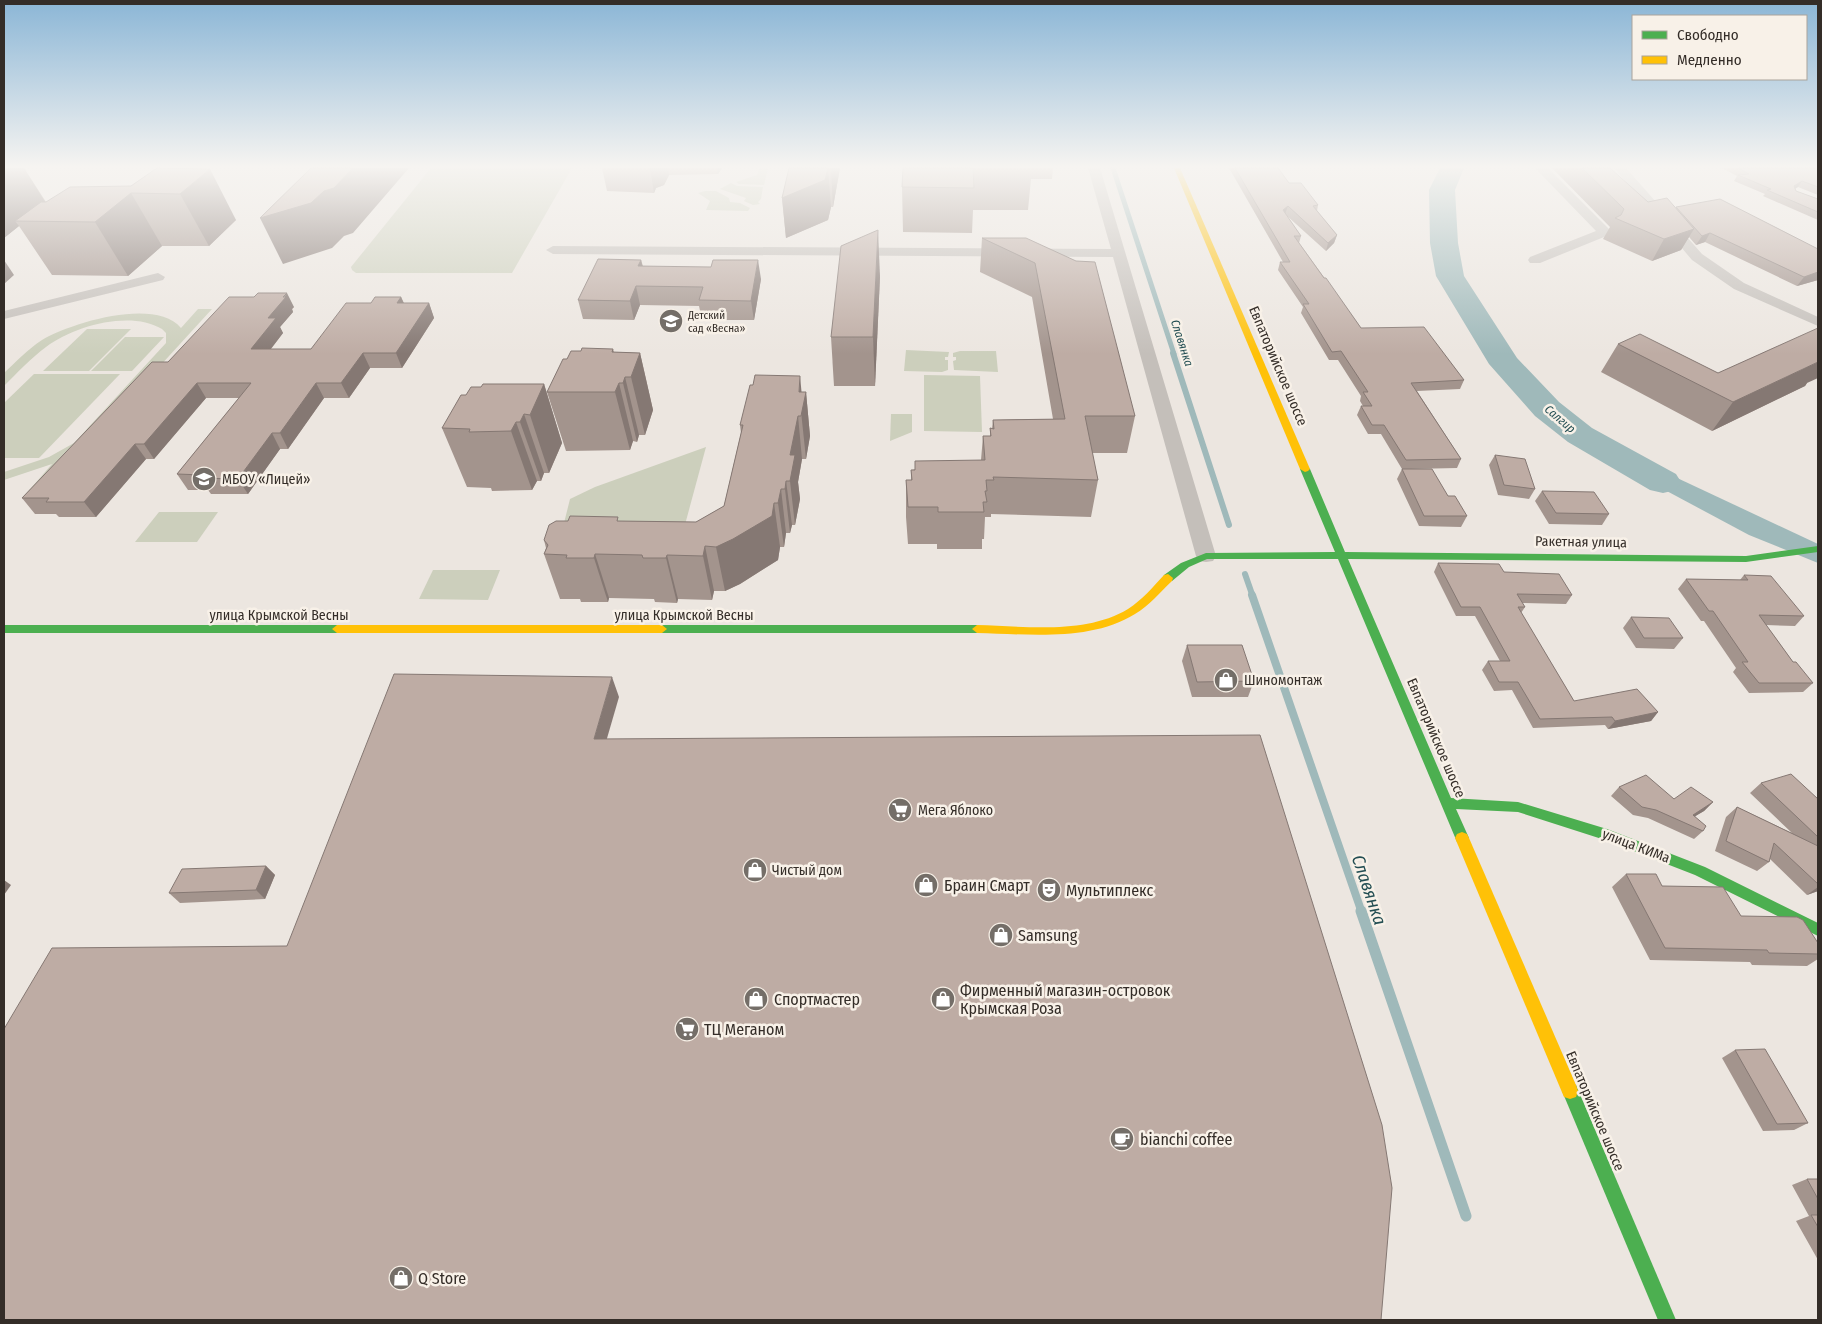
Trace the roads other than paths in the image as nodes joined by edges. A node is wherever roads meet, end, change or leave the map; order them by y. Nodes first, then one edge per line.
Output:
1 (1112, 230) edge
2 (1203, 230) edge
3 (1602, 230) edge
4 (1672, 230) edge
5 (553, 250) dead end
6 (1119, 253) junction
7 (1534, 260) dead end
8 (158, 277) dead end
9 (4, 315) edge
10 (1818, 322) edge
11 (1818, 549) edge
12 (1206, 556) junction
13 (1342, 556) junction
14 (4, 629) edge
15 (1447, 803) junction
16 (1817, 927) edge
17 (1667, 1320) edge

1 - 6 street
2 - 13 main road, Евпаторийское шоссе
3 - 7 street
4 - 10 street
5 - 6 street
6 - 12 street
8 - 9 street
11 - 13 main road, Ракетная улица
12 - 13 main road, улица Крымской Весны
12 - 14 main road, улица Крымской Весны
13 - 15 main road, Евпаторийское шоссе
15 - 16 main road, улица КИМа
15 - 17 main road, Евпаторийское шоссе

